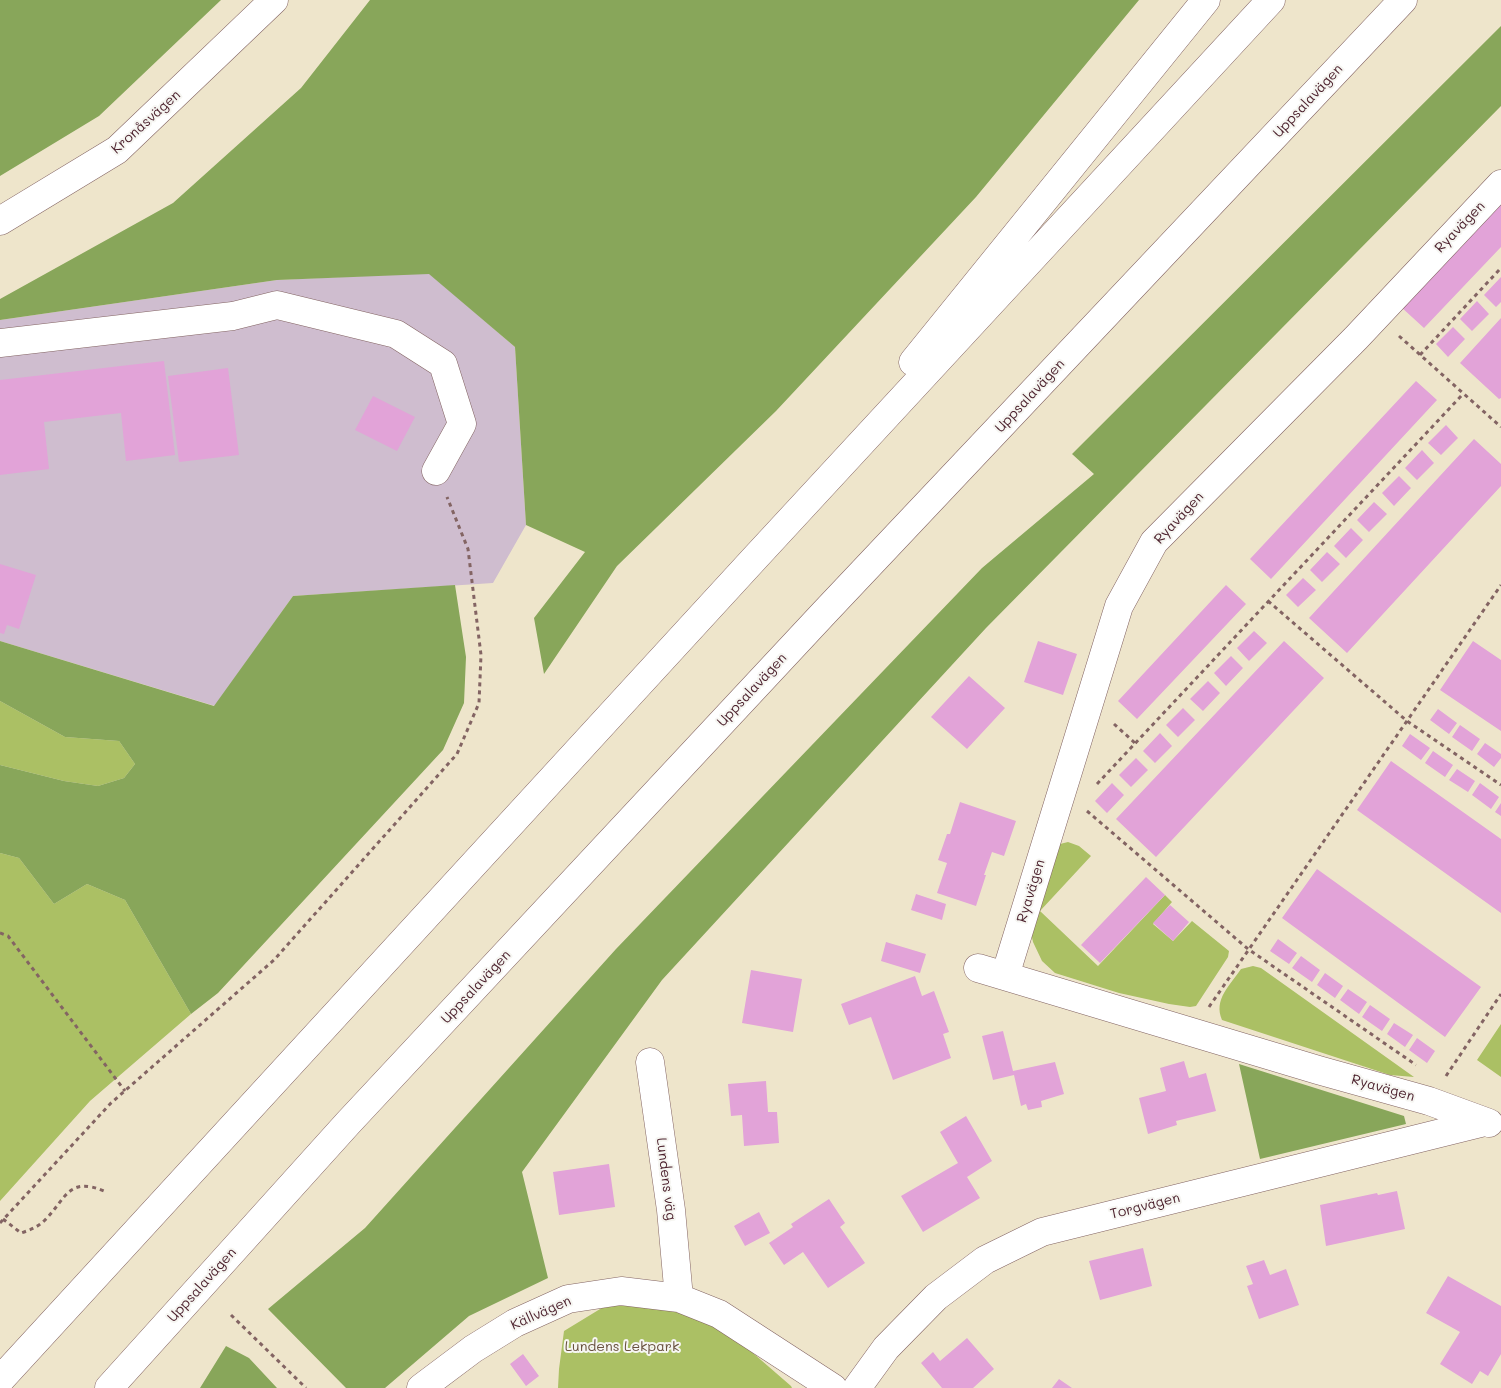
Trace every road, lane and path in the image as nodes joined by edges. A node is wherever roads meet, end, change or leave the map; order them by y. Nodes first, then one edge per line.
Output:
1 (274, 0) edge
2 (1206, 0) edge
3 (1270, 0) edge
4 (1403, 0) edge
5 (1501, 184) edge
6 (0, 220) edge
7 (1501, 268) edge
8 (1376, 315) junction
9 (0, 343) edge
10 (1420, 355) junction
11 (1463, 394) junction
12 (1501, 427) edge
13 (436, 471) joint
14 (754, 559) junction
15 (1501, 585) edge
16 (1268, 601) junction
17 (1407, 721) junction
18 (1501, 785) edge
19 (1091, 790) dead end
20 (1086, 810) dead end
21 (0, 934) edge
22 (1248, 950) junction
23 (978, 968) dead end
24 (1005, 976) junction
25 (1501, 994) edge
26 (1191, 1032) junction
27 (650, 1062) dead end
28 (1417, 1066) dead end
29 (125, 1091) junction
30 (1428, 1101) junction
31 (1493, 1125) edge
32 (104, 1191) dead end
33 (3, 1219) junction
34 (0, 1222) edge
35 (679, 1298) junction
36 (231, 1315) dead end
37 (0, 1380) edge
38 (109, 1388) edge
39 (306, 1388) edge
40 (421, 1388) edge
41 (833, 1388) edge
42 (858, 1388) edge

1 - 6 main road, Kronåsvägen
2 - 14 main road
3 - 14 main road
4 - 38 main road, Uppsalavägen
5 - 8 main road, Ryavägen
7 - 10 path
8 - 10 path
8 - 24 main road, Ryavägen
9 - 13 main road
10 - 11 path
11 - 12 path
11 - 16 path
13 - 29 path
14 - 37 main road
15 - 17 path
16 - 17 path
16 - 19 path
17 - 18 path
17 - 22 path
20 - 22 path
21 - 29 path
22 - 26 path
22 - 28 path
23 - 24 main road, Ryavägen
24 - 26 main road, Ryavägen
25 - 30 path
26 - 30 main road, Ryavägen
27 - 35 main road, Lundens väg
29 - 33 path
30 - 31 main road, Ryavägen
31 - 42 main road, Torgvägen
32 - 33 path
33 - 34 path
35 - 40 main road, Källvägen
35 - 41 main road, Källvägen
36 - 39 path

